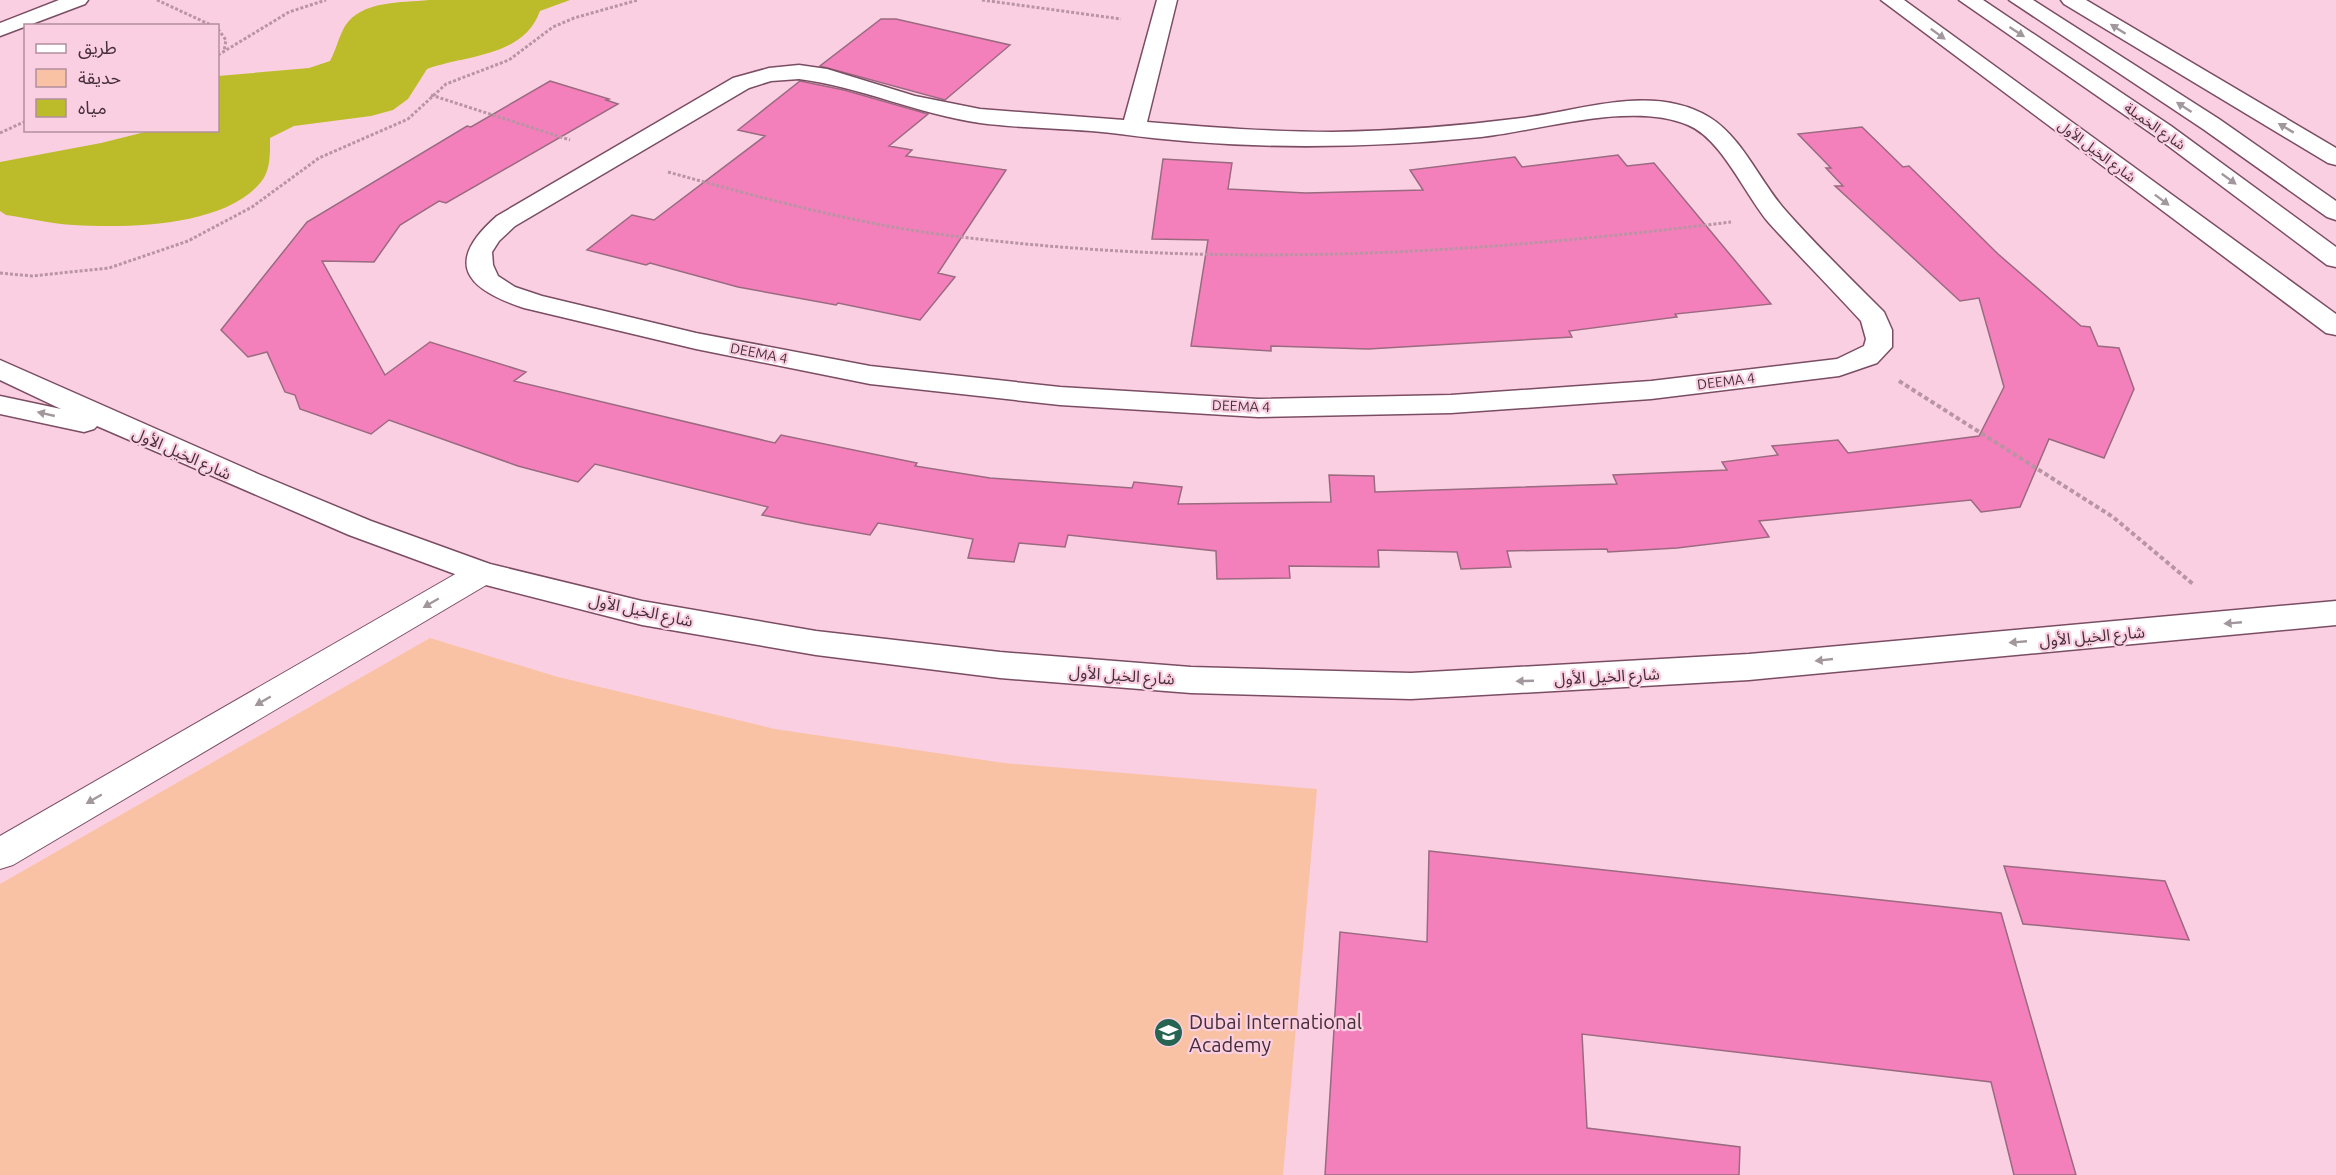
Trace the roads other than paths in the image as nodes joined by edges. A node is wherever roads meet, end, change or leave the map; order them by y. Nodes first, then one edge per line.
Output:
1 (78, 0) edge
2 (1167, 0) edge
3 (1891, 0) edge
4 (1969, 0) edge
5 (2019, 0) edge
6 (2071, 0) edge
7 (0, 30) edge
8 (1133, 130) junction
9 (2336, 158) edge
10 (2336, 212) edge
11 (2336, 259) edge
12 (2335, 326) edge
13 (0, 369) edge
14 (0, 405) edge
15 (144, 437) junction
16 (482, 573) junction
17 (2336, 594) edge
18 (2336, 613) edge
19 (2292, 618) junction
20 (0, 854) edge

1 - 7 main road
2 - 8 main road
3 -> 12 main road, شارع الخيل الأول
4 -> 11 main road, شارع الخميلة
10 -> 5 main road, شارع الخميلة
9 -> 6 main road
8 - 8 main road, DEEMA 4
13 - 15 main road, شارع الخيل الأول
15 -> 14 main road
15 - 16 main road, شارع الخيل الأول
19 -> 16 main road, شارع الخيل الأول
16 -> 20 lane
17 - 19 main road
18 - 19 main road, شارع الخيل الأول

